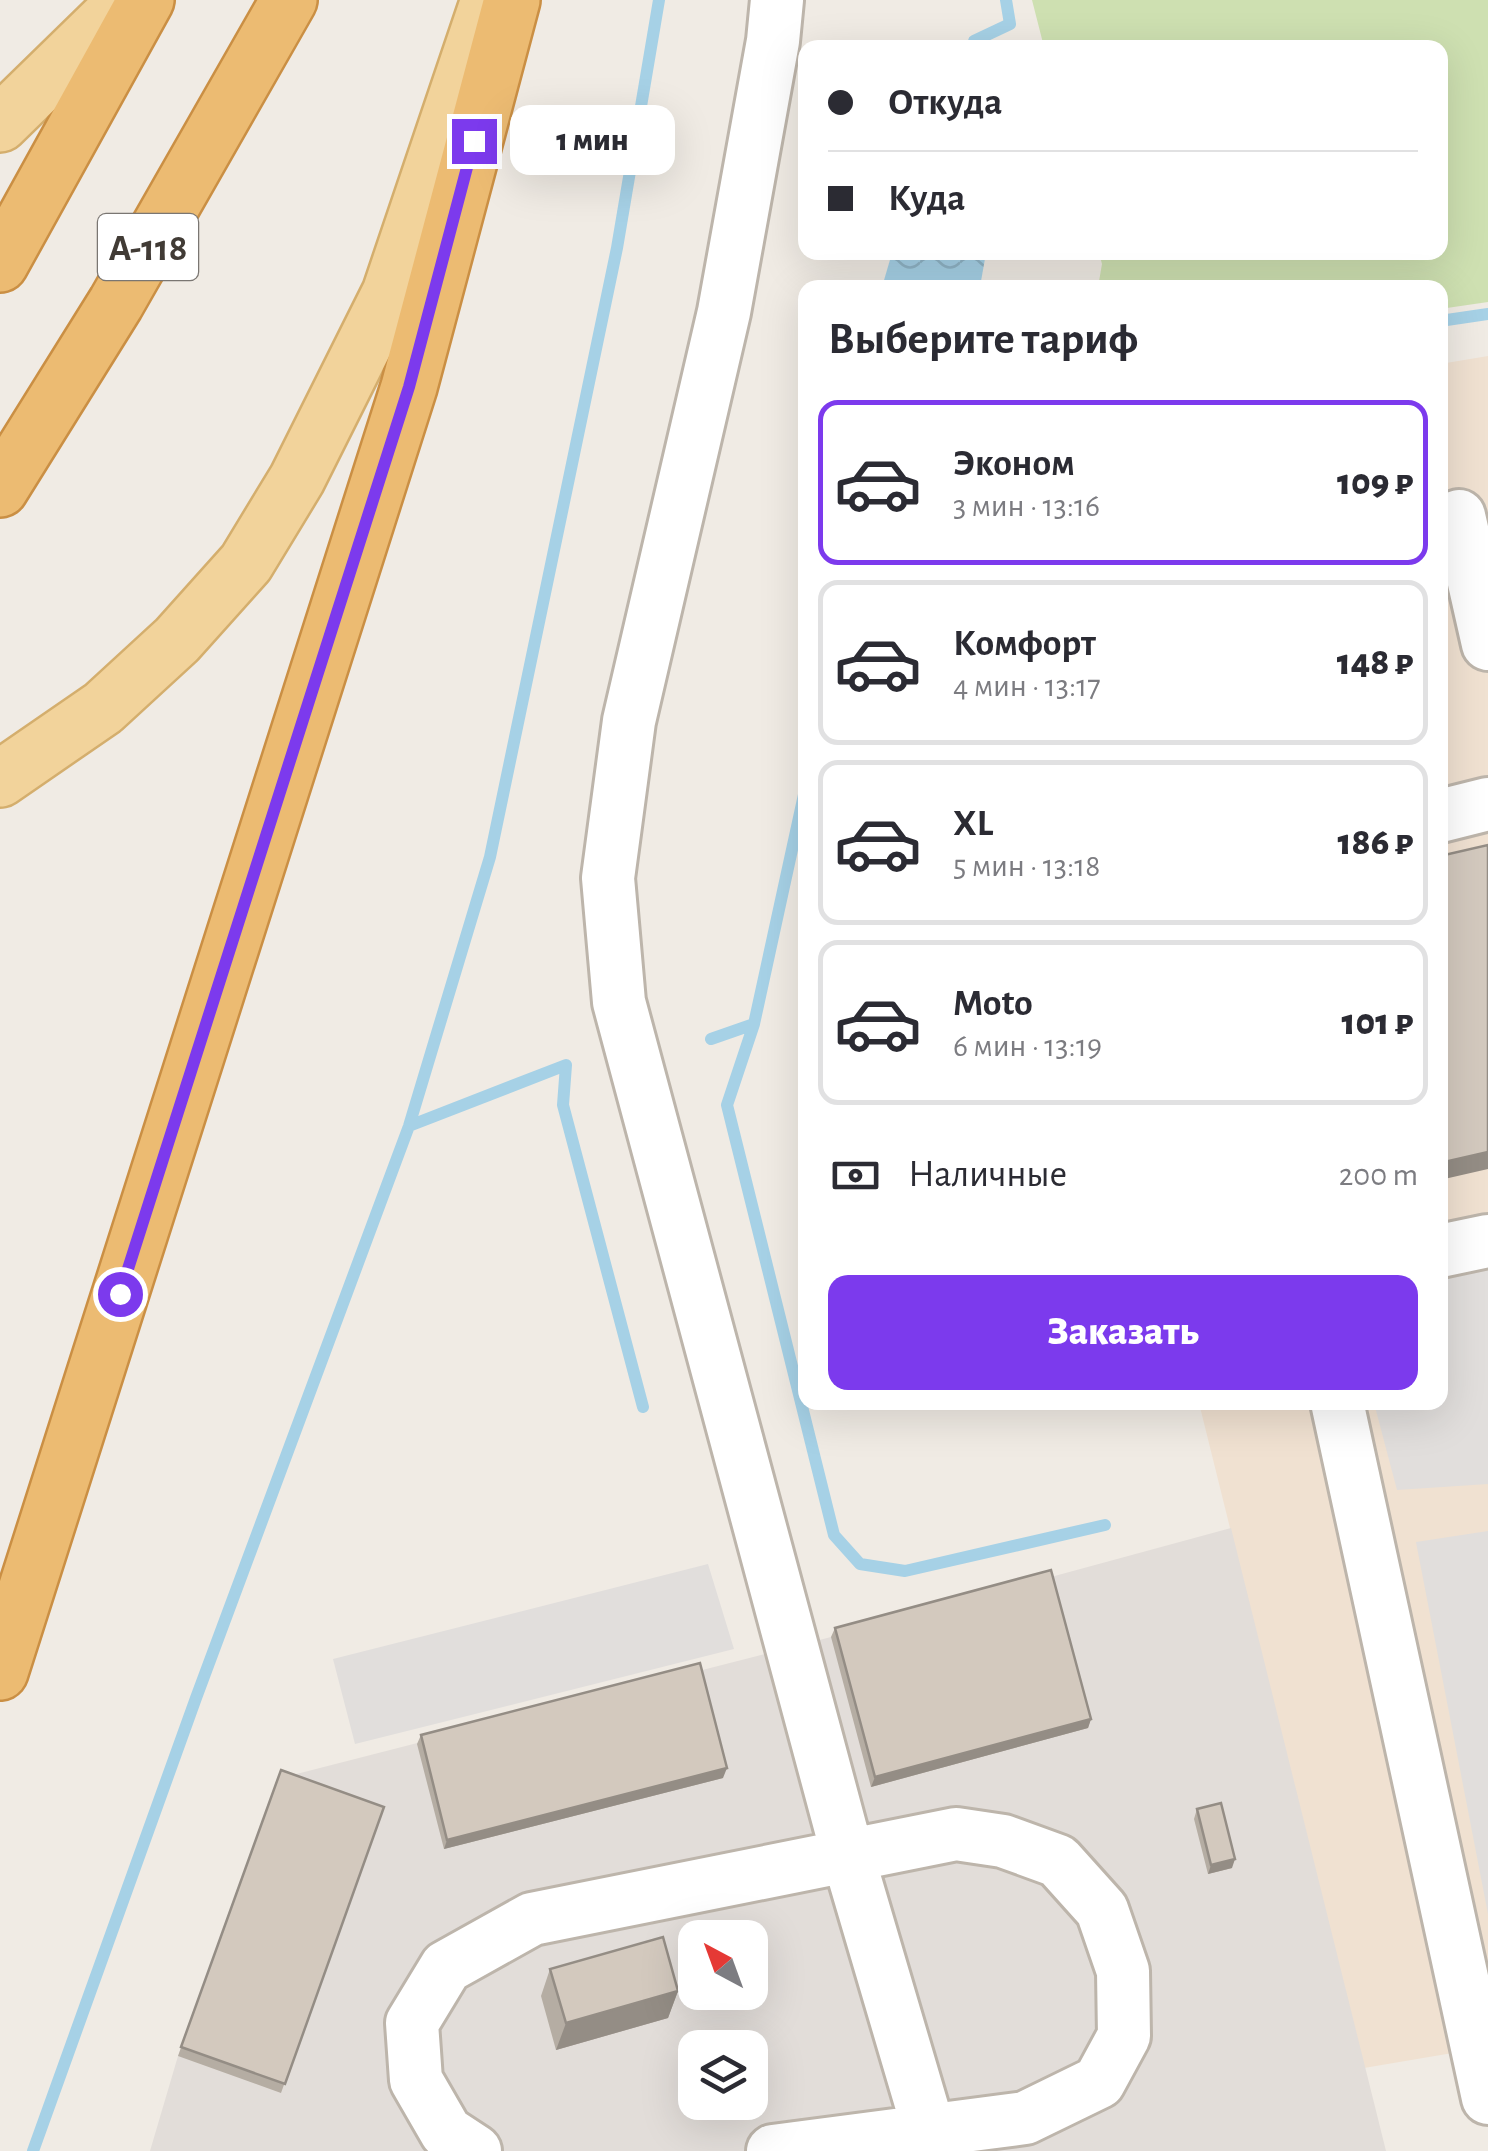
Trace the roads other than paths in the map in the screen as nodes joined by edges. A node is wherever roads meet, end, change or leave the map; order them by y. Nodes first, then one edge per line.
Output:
1 (127, 0) edge
2 (146, 0) edge
3 (288, 0) edge
4 (489, 0) edge
5 (512, 0) edge
6 (776, 0) edge
7 (0, 124) edge
8 (0, 264) edge
9 (0, 489) edge
10 (1459, 516) dead end
11 (1488, 644) edge
12 (0, 780) edge
13 (1488, 804) edge
14 (1448, 814) edge
15 (1488, 1240) edge
16 (1448, 1250) edge
17 (1339, 1410) edge
18 (0, 1672) edge
19 (848, 1856) junction
20 (1488, 2098) edge
21 (933, 2140) edge
22 (476, 2151) edge
23 (773, 2151) edge

1 - 7 main road
2 - 8 highway
3 - 9 highway, А-118
4 - 12 main road
5 - 18 highway
6 - 19 lane
10 - 11 lane
13 - 14 lane
15 - 16 lane
17 - 20 lane
19 - 21 lane
19 - 21 lane
19 - 22 lane
21 - 23 lane

